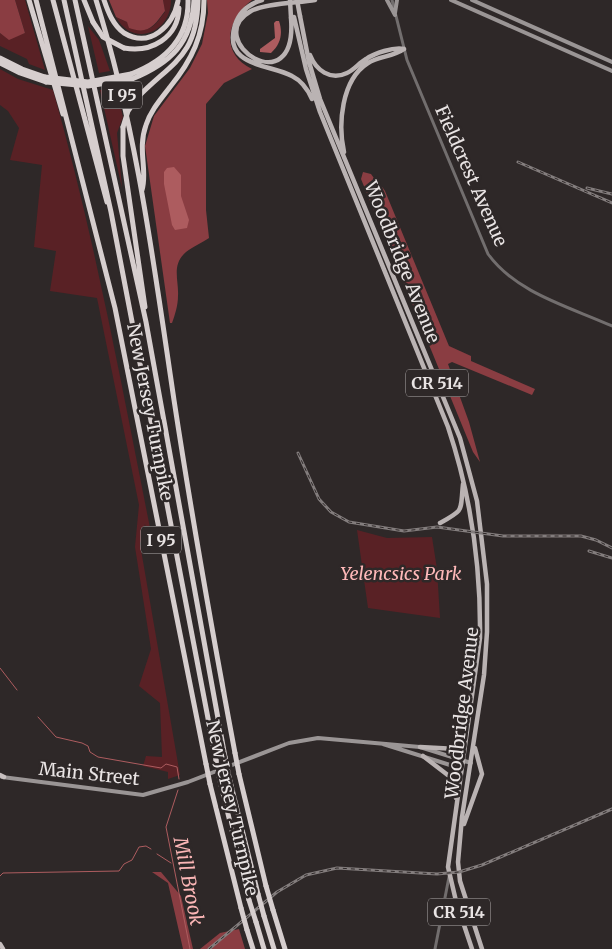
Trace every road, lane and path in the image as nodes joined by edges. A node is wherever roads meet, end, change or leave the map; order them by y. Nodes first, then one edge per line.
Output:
1 (29, 0) edge
2 (36, 0) edge
3 (53, 0) edge
4 (64, 0) edge
5 (75, 0) edge
6 (84, 0) edge
7 (96, 0) edge
8 (104, 0) edge
9 (178, 0) edge
10 (188, 0) edge
11 (196, 0) edge
12 (204, 0) edge
13 (262, 0) edge
14 (290, 0) edge
15 (297, 0) edge
16 (315, 0) edge
17 (387, 0) edge
18 (392, 0) edge
19 (397, 0) edge
20 (451, 0) edge
21 (472, 0) edge
22 (395, 15) junction
23 (295, 17) junction
24 (404, 49) junction
25 (0, 58) edge
26 (612, 62) edge
27 (0, 63) edge
28 (612, 71) edge
29 (132, 76) junction
30 (46, 79) junction
31 (67, 122) junction
32 (326, 130) junction
33 (351, 174) junction
34 (141, 192) junction
35 (111, 212) junction
36 (146, 322) junction
37 (612, 326) edge
38 (464, 480) junction
39 (440, 523) dead end
40 (466, 736) junction
41 (376, 742) junction
42 (474, 742) junction
43 (420, 747) junction
44 (423, 756) junction
45 (464, 762) junction
46 (471, 763) junction
47 (481, 768) junction
48 (1, 776) edge
49 (456, 805) junction
50 (460, 835) junction
51 (449, 873) junction
52 (0, 944) edge
53 (3, 949) edge
54 (253, 949) edge
55 (264, 949) edge
56 (274, 949) edge
57 (285, 949) edge
58 (435, 949) edge
59 (472, 949) edge
60 (482, 949) edge

1 - 31 highway
2 - 31 highway, New Jersey Turnpike / I 95
3 - 35 highway
4 - 35 highway, New Jersey Turnpike / I 95
5 - 36 highway, New Jersey Turnpike / I 95
6 - 9 highway, bridge
7 - 34 highway, New Jersey Turnpike / I 95
8 - 9 highway
10 - 29 highway
11 - 29 highway
11 - 36 highway, bridge
12 - 34 highway
13 - 32 main road
14 - 23 main road, Woodbridge Avenue / CR 514, bridge
15 - 23 main road, Woodbridge Avenue / CR 514, bridge
16 - 23 main road
17 - 22 main road
18 - 22 street, Fieldcrest Avenue
19 - 22 main road
20 - 28 main road
21 - 26 main road
22 - 24 street, Fieldcrest Avenue
23 - 24 main road
23 - 32 main road, Woodbridge Avenue / CR 514
23 - 33 main road, Woodbridge Avenue / CR 514
24 - 33 main road
24 - 37 street, Fieldcrest Avenue
25 - 30 highway
27 - 30 highway
29 - 30 highway, bridge
31 - 54 highway, New Jersey Turnpike / I 95, bridge
32 - 38 main road, Woodbridge Avenue / CR 514
33 - 42 main road, Woodbridge Avenue / CR 514
34 - 57 highway, New Jersey Turnpike / I 95, bridge
35 - 55 highway, New Jersey Turnpike / I 95, bridge
36 - 56 highway, New Jersey Turnpike / I 95, bridge
38 - 39 main road
38 - 40 main road, Woodbridge Avenue / CR 514
40 - 43 main road
40 - 45 main road, Woodbridge Avenue / CR 514
41 - 43 main road, Main Street
41 - 44 main road, Main Street
41 - 48 main road, Main Street
42 - 46 main road, Woodbridge Avenue / CR 514
42 - 47 main road
43 - 45 main road, Main Street
44 - 45 main road, Main Street
44 - 49 main road
45 - 46 main road, Main Street
45 - 49 main road, Woodbridge Avenue / CR 514
46 - 47 main road
46 - 50 main road, Woodbridge Avenue / CR 514
47 - 50 main road
49 - 51 main road, Woodbridge Avenue / CR 514
50 - 60 main road, Woodbridge Avenue / CR 514
51 - 58 street
51 - 59 main road, Woodbridge Avenue / CR 514
52 - 53 highway

